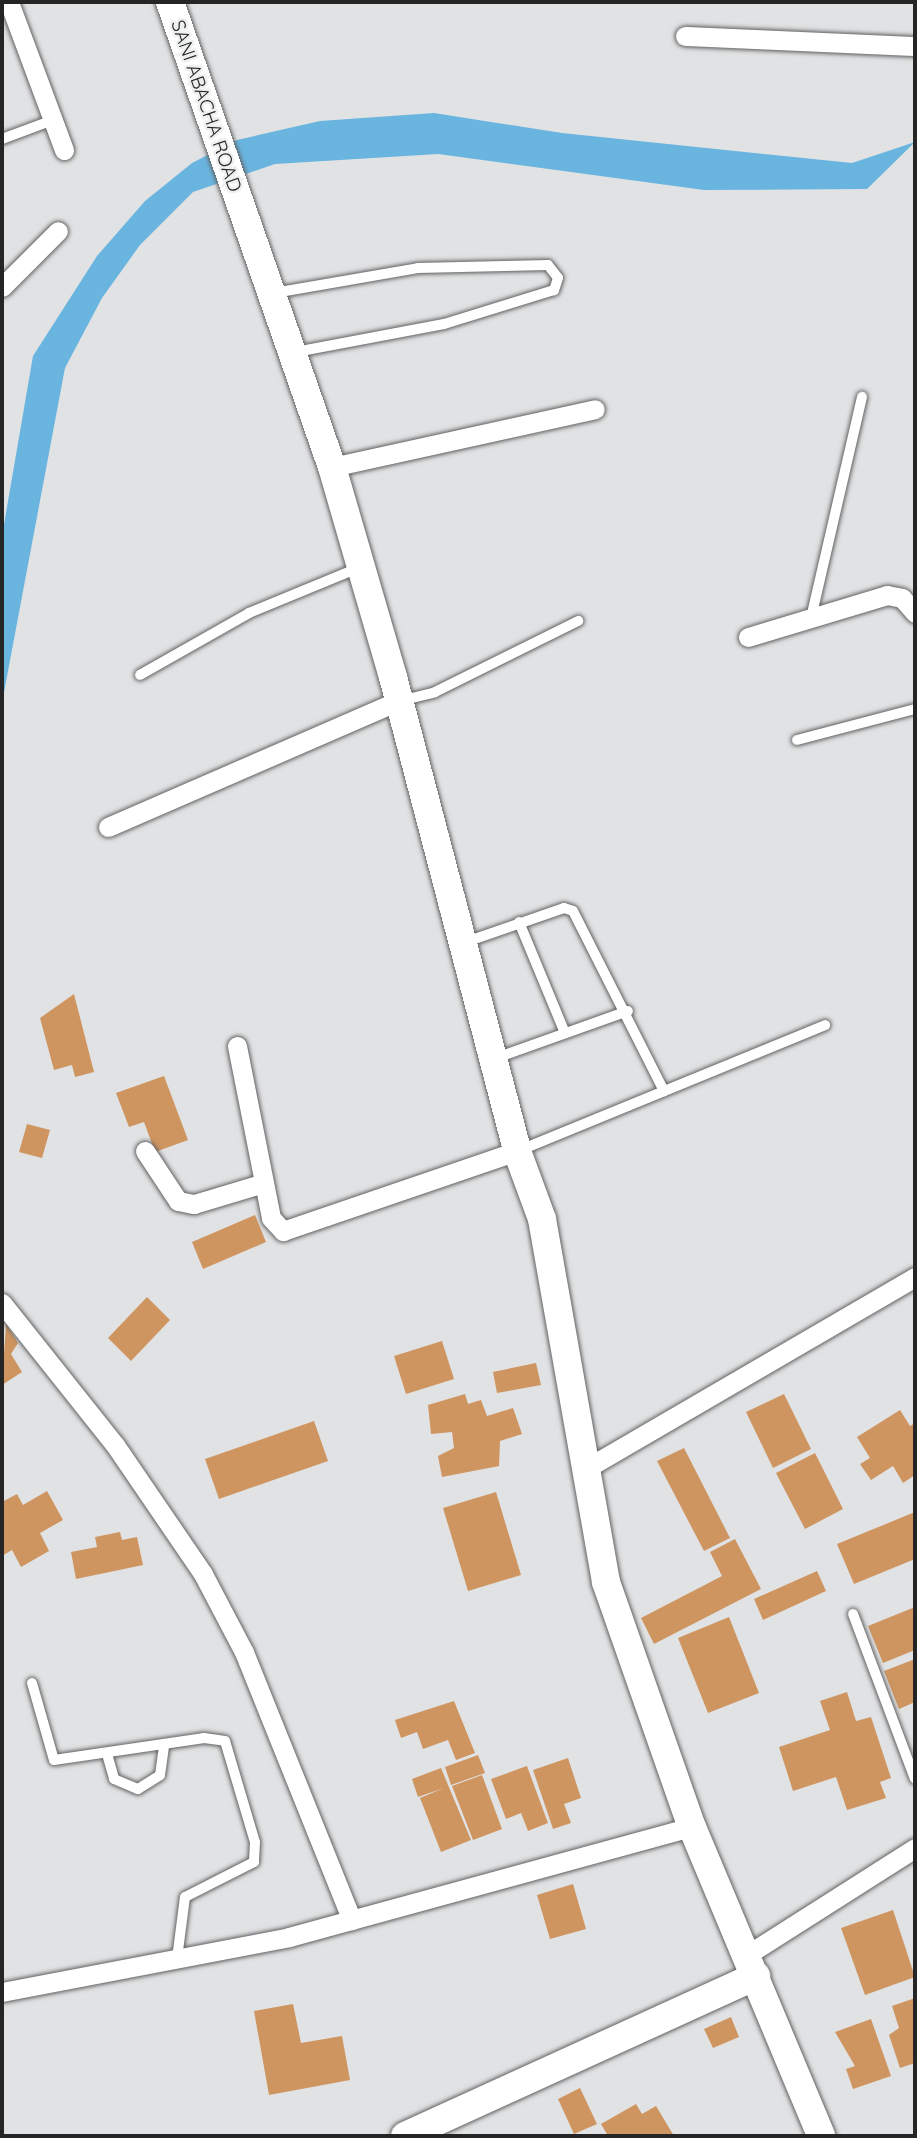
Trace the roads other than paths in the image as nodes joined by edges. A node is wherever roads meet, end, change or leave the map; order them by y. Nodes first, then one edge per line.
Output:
1 (9, 2) edge
2 (170, 2) edge
3 (685, 36) dead end
4 (915, 47) edge
5 (53, 120) junction
6 (2, 139) edge
7 (64, 150) dead end
8 (58, 231) dead end
9 (2, 287) edge
10 (271, 294) junction
11 (292, 353) junction
12 (862, 397) dead end
13 (595, 409) dead end
14 (332, 467) junction
15 (358, 568) junction
16 (915, 613) edge
17 (811, 618) junction
18 (578, 621) dead end
19 (748, 637) dead end
20 (140, 675) dead end
21 (398, 701) junction
22 (915, 709) edge
23 (797, 740) dead end
24 (108, 827) dead end
25 (519, 922) junction
26 (463, 943) junction
27 (628, 1011) junction
28 (825, 1026) dead end
29 (565, 1033) junction
30 (237, 1046) dead end
31 (493, 1059) junction
32 (664, 1091) junction
33 (145, 1151) dead end
34 (517, 1151) junction
35 (264, 1183) junction
36 (915, 1277) edge
37 (2, 1303) edge
38 (587, 1468) junction
39 (853, 1614) dead end
40 (32, 1683) dead end
41 (164, 1745) junction
42 (107, 1754) junction
43 (915, 1779) edge
44 (692, 1827) junction
45 (915, 1848) edge
46 (352, 1920) junction
47 (177, 1959) junction
48 (751, 1966) junction
49 (2, 1992) edge
50 (405, 2136) edge
51 (821, 2136) edge

1 - 5 street
2 - 10 street, SANI ABACHA ROAD
3 - 4 street
5 - 6 lane
5 - 7 street
8 - 9 street
10 - 11 street, SANI ABACHA ROAD
10 - 11 lane
11 - 14 street, SANI ABACHA ROAD
12 - 17 lane
13 - 14 street
14 - 15 street, SANI ABACHA ROAD
15 - 20 lane
15 - 21 street, SANI ABACHA ROAD
16 - 17 street
17 - 19 street
18 - 21 lane
21 - 24 street
21 - 26 street, SANI ABACHA ROAD
22 - 23 lane
25 - 26 lane
25 - 27 lane
25 - 29 lane
26 - 31 street, SANI ABACHA ROAD
27 - 29 lane
27 - 32 lane
28 - 32 lane
29 - 31 lane
30 - 35 street
31 - 34 street, SANI ABACHA ROAD
32 - 34 lane
33 - 35 street
34 - 35 street
34 - 38 street, SANI ABACHA ROAD
36 - 38 street
37 - 46 street
38 - 44 street, SANI ABACHA ROAD
39 - 43 lane
40 - 42 lane
41 - 42 lane
41 - 42 lane
41 - 47 lane
44 - 46 street
44 - 48 street, SANI ABACHA ROAD
45 - 48 street
46 - 47 street
47 - 49 street
48 - 50 street
48 - 51 street

